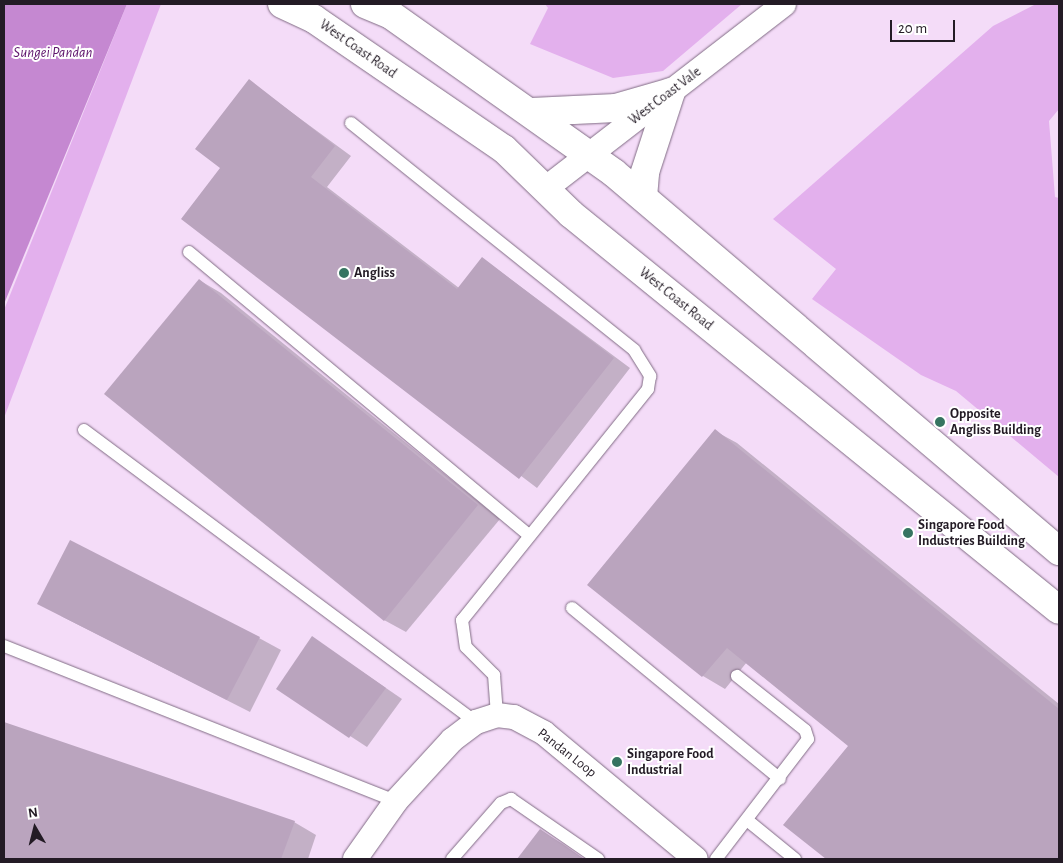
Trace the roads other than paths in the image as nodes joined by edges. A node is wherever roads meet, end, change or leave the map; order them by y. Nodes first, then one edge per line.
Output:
1 (282, 4) edge
2 (365, 4) edge
3 (784, 4) edge
4 (671, 92) junction
5 (532, 112) junction
6 (352, 123) dead end
7 (589, 155) junction
8 (545, 189) junction
9 (643, 197) junction
10 (189, 252) dead end
11 (84, 430) dead end
12 (529, 535) junction
13 (1059, 551) edge
14 (572, 608) dead end
15 (1059, 610) edge
16 (4, 646) edge
17 (737, 676) dead end
18 (486, 719) junction
19 (780, 779) junction
20 (396, 801) junction
21 (747, 820) junction
22 (355, 859) edge
23 (452, 859) edge
24 (598, 859) edge
25 (696, 859) edge
26 (716, 859) edge
27 (795, 859) edge

1 - 8 main road, West Coast Road
2 - 5 main road
3 - 4 street, West Coast Vale
4 - 5 main road
4 - 7 street, West Coast Vale
4 - 9 main road
5 - 7 main road
6 - 12 lane
7 - 8 street, West Coast Vale
7 - 9 main road
8 - 15 main road, West Coast Road
9 - 13 main road
10 - 12 lane
11 - 18 lane
12 - 18 lane
14 - 19 lane
16 - 20 lane
17 - 19 lane
18 - 20 street
18 - 25 street, Pandan Loop
19 - 21 lane
20 - 22 street
21 - 26 lane
21 - 27 lane
23 - 24 lane

